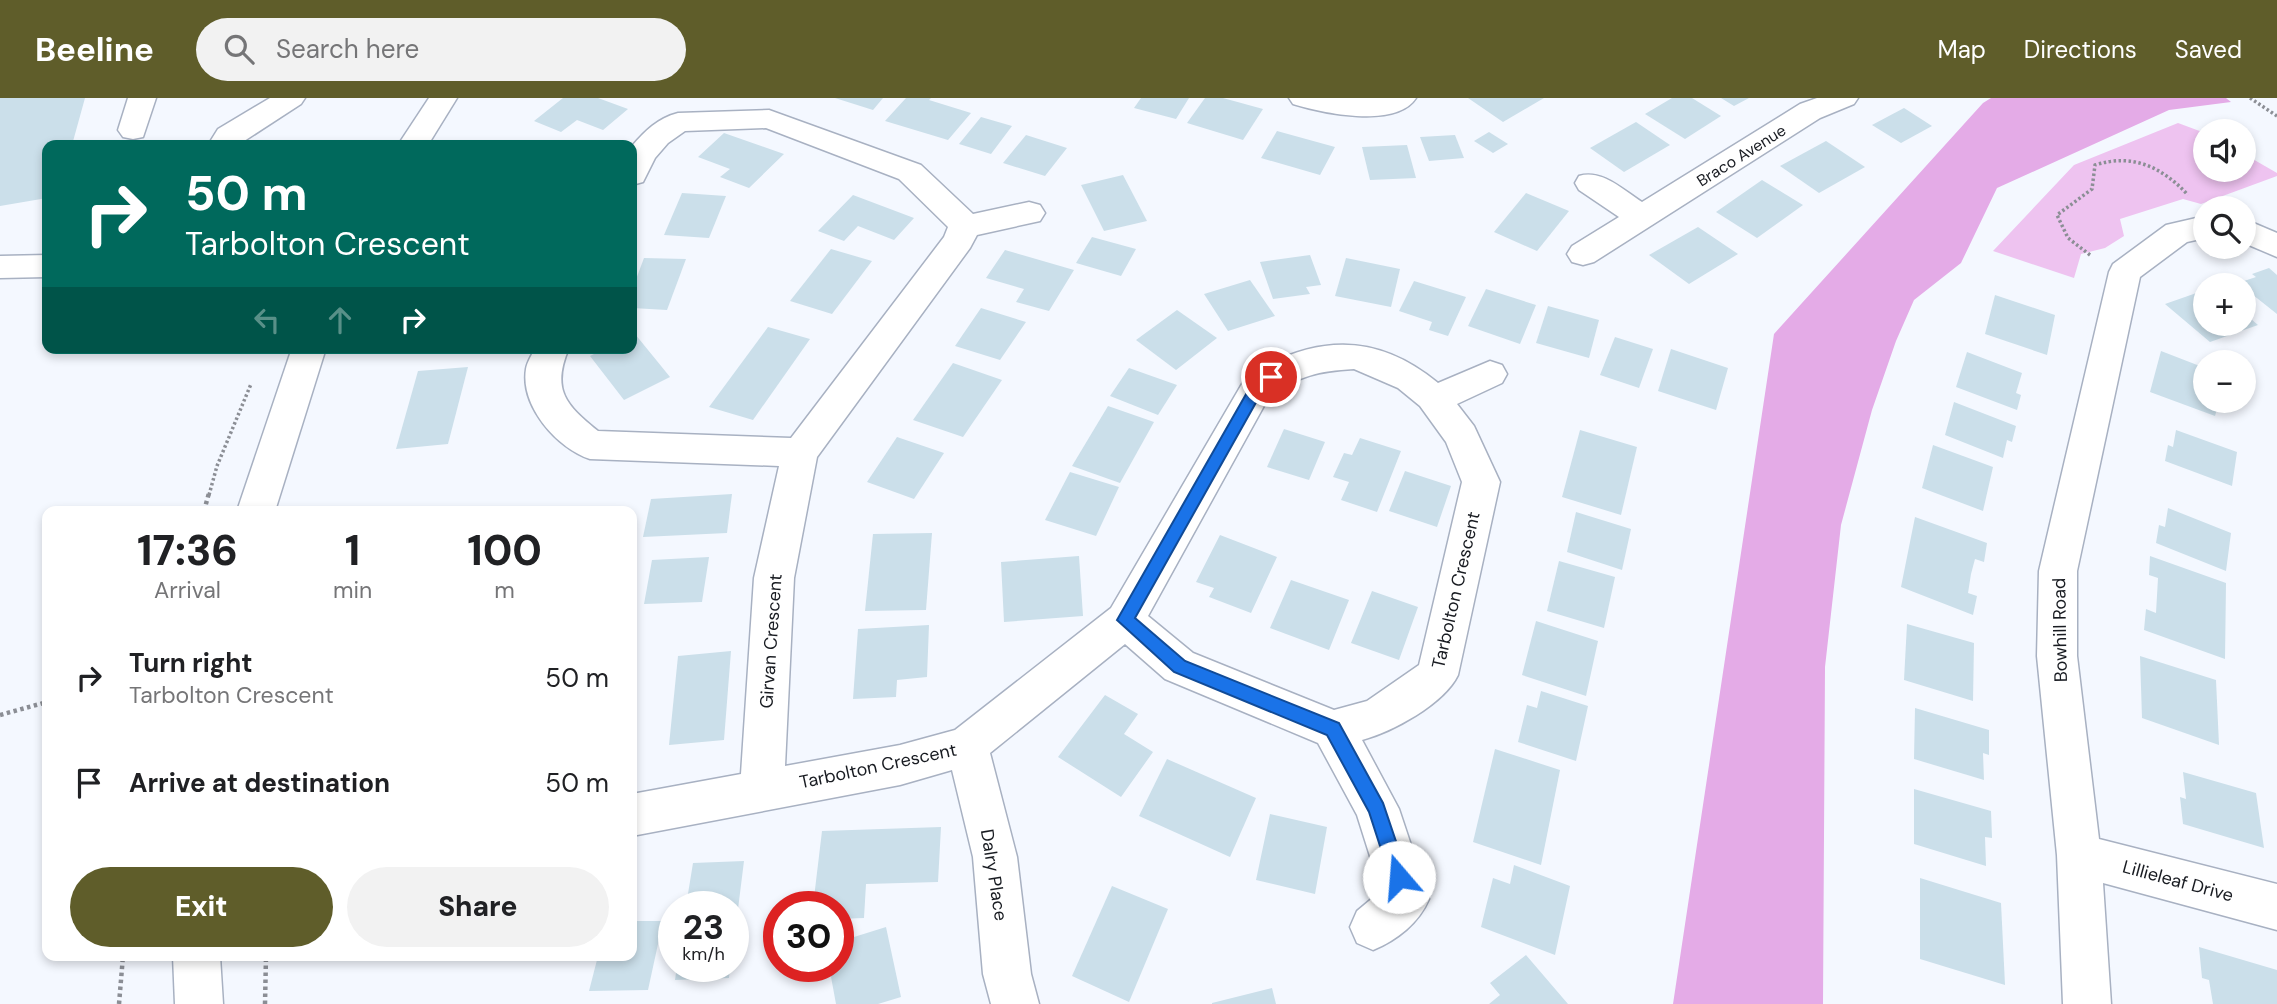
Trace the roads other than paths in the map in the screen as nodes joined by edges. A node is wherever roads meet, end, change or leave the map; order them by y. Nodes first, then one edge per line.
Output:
1 (142, 98) edge
2 (443, 98) edge
3 (1303, 98) edge
4 (1402, 98) edge
5 (1844, 98) edge
6 (275, 101) edge
7 (671, 110) edge
8 (133, 130) dead end
9 (226, 140) edge
10 (415, 140) edge
11 (637, 164) edge
12 (1590, 183) dead end
13 (1029, 214) dead end
14 (1642, 217) junction
15 (2193, 219) edge
16 (964, 227) junction
17 (2256, 236) edge
18 (2277, 246) edge
19 (1583, 254) dead end
20 (42, 266) edge
21 (0, 267) edge
22 (307, 354) edge
23 (549, 354) edge
24 (1490, 374) dead end
25 (1434, 400) junction
26 (800, 453) junction
27 (258, 506) edge
28 (1125, 620) junction
29 (1333, 729) junction
30 (967, 746) junction
31 (762, 790) junction
32 (637, 814) edge
33 (2079, 855) junction
34 (2277, 907) edge
35 (1373, 927) dead end
36 (197, 961) edge
37 (199, 1004) edge
38 (1015, 1004) edge
39 (2087, 1004) edge

1 - 8 street
2 - 10 street
3 - 4 street
5 - 14 street, Braco Avenue
6 - 9 street
7 - 11 street
7 - 16 street
12 - 14 street
13 - 16 street
14 - 19 street, Braco Avenue
15 - 33 street, Bowhill Road
16 - 26 street, Girvan Crescent
17 - 18 street
20 - 21 street
22 - 27 street
23 - 26 street
24 - 25 street
25 - 28 street, Tarbolton Crescent
25 - 29 street, Tarbolton Crescent
26 - 31 street, Girvan Crescent
28 - 29 street
28 - 30 street, Tarbolton Crescent
29 - 35 street
30 - 31 street, Tarbolton Crescent
30 - 38 street, Dalry Place
31 - 32 street, Tarbolton Crescent
33 - 34 street, Lillieleaf Drive
33 - 39 street, Bowhill Road
36 - 37 street

